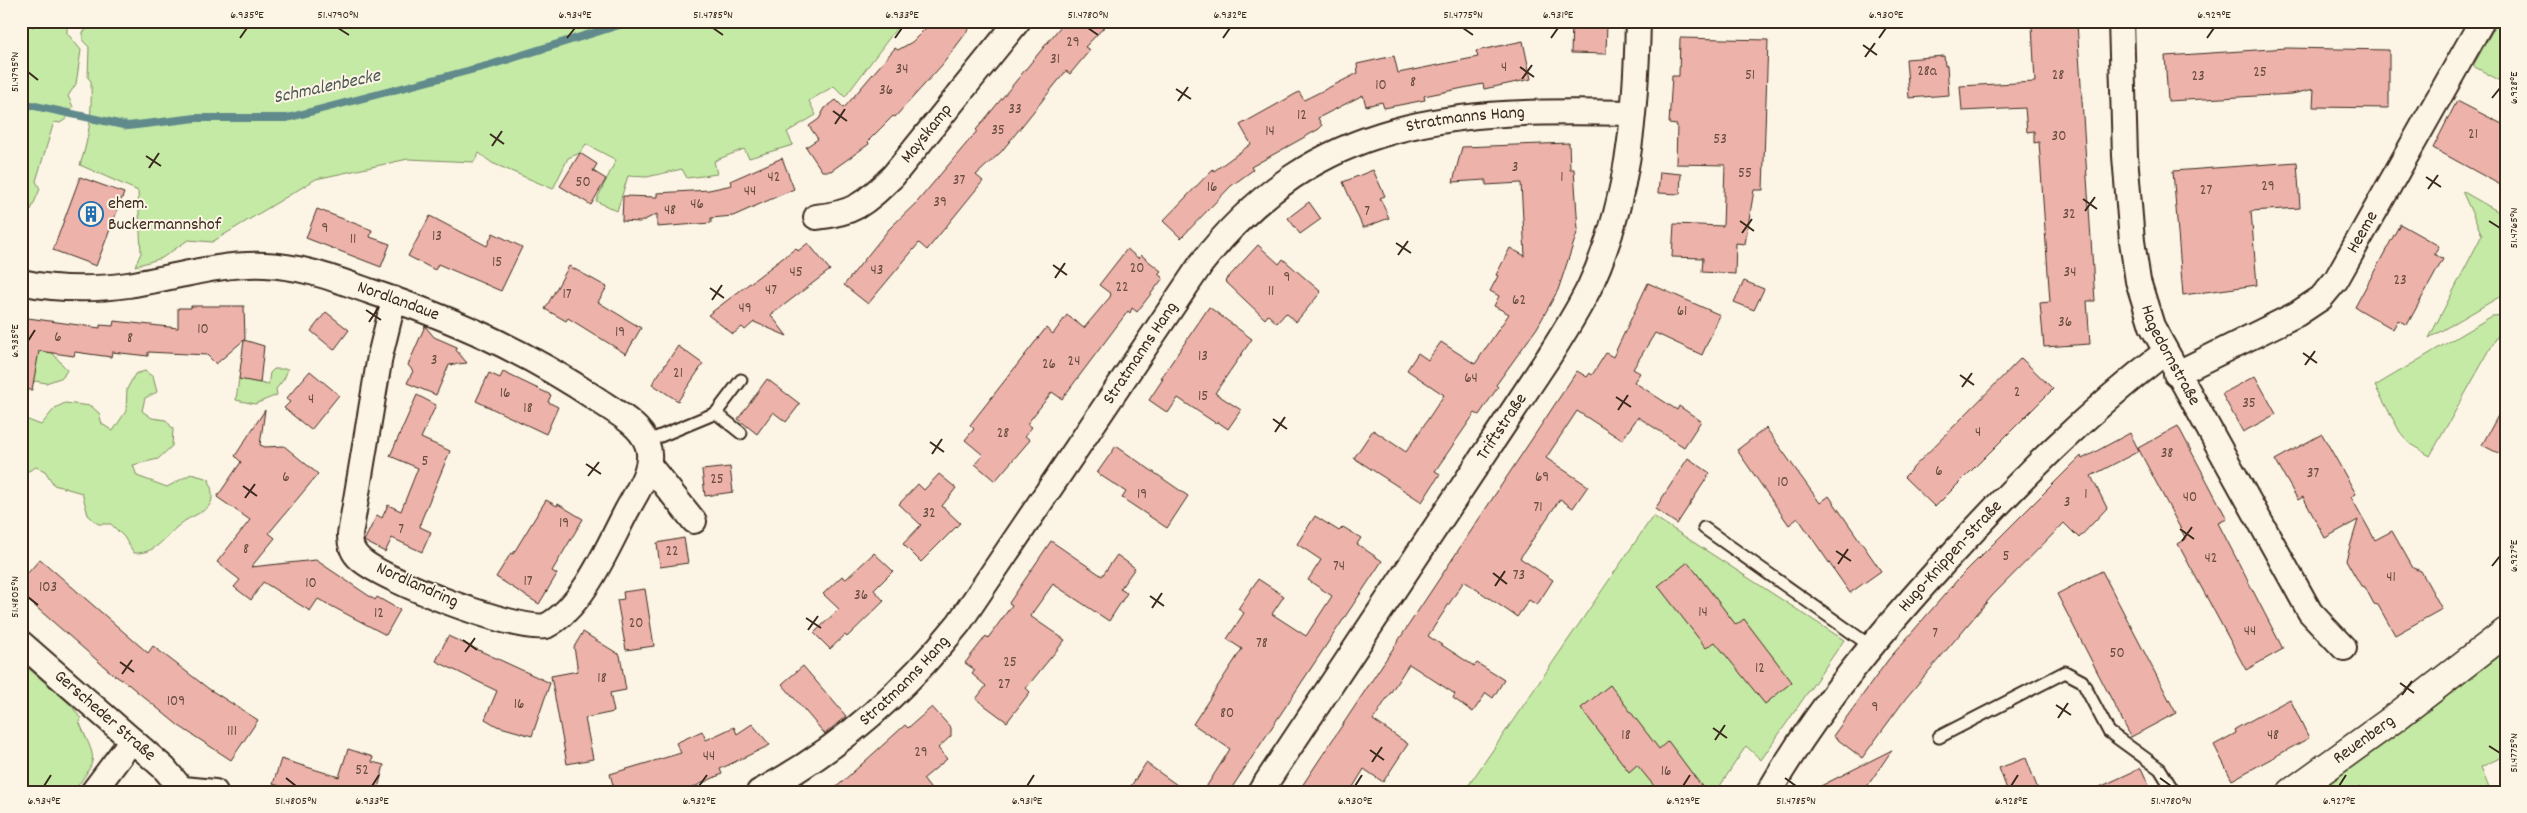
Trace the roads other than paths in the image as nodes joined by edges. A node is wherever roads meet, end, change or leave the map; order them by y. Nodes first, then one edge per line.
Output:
1 (1018, 21) edge
2 (1638, 21) edge
3 (2121, 21) edge
4 (2482, 21) edge
5 (1633, 113) junction
6 (816, 217) dead end
7 (21, 282) edge
8 (394, 299) junction
9 (2164, 353) junction
10 (2176, 374) junction
11 (741, 380) dead end
12 (716, 413) junction
13 (741, 433) dead end
14 (646, 442) junction
15 (649, 465) junction
16 (694, 521) dead end
17 (1704, 528) dead end
18 (2506, 632) edge
19 (21, 643) edge
20 (1872, 646) junction
21 (2344, 648) dead end
22 (1939, 737) dead end
23 (132, 740) junction
24 (183, 791) edge
25 (93, 792) edge
26 (215, 792) edge
27 (759, 792) edge
28 (1260, 792) edge
29 (1769, 792) edge
30 (2174, 792) edge
31 (2292, 792) edge

1 - 6 street, Mayskamp
2 - 5 street, Triftstraße
3 - 9 street, Hagedornstraße
4 - 10 street, Heeme
5 - 27 street, Stratmanns Hang
5 - 28 street, Triftstraße
7 - 8 street, Nordlandaue
8 - 14 street, Nordlandaue
8 - 15 street, Nordlandring
9 - 10 street, Hagedornstraße
9 - 20 street, Hugo-Knippen-Straße
10 - 21 street, Hagedornstraße
11 - 12 lane
12 - 13 lane
12 - 14 lane
14 - 15 street
15 - 16 street
17 - 20 lane
18 - 31 main road, Reuenberg
19 - 23 street, Gerscheder Straße
20 - 29 street, Hugo-Knippen-Straße
22 - 30 lane
23 - 24 street, Gerscheder Straße
23 - 25 street
24 - 26 street

